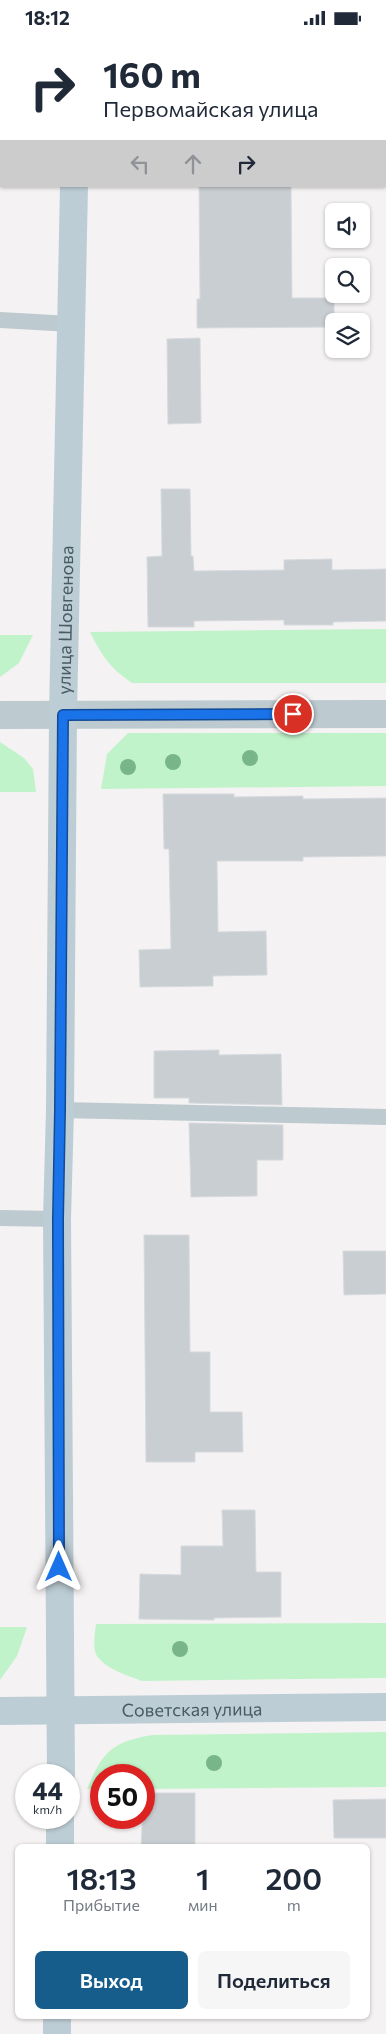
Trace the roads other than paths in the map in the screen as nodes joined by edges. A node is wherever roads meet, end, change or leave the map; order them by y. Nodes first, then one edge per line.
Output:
1 (74, 187) edge
2 (0, 320) edge
3 (71, 324) junction
4 (386, 714) edge
5 (0, 715) edge
6 (63, 715) junction
7 (60, 1110) junction
8 (386, 1117) edge
9 (0, 1218) edge
10 (58, 1219) junction
11 (386, 1707) edge
12 (0, 1711) edge
13 (59, 1712) junction
14 (61, 1764) edge
15 (60, 1829) edge
16 (60, 1844) edge
17 (57, 2019) edge
18 (56, 2034) edge

1 - 3 main road, улица Шовгенова
2 - 3 lane
3 - 6 main road, улица Шовгенова
4 - 6 street
5 - 6 street
6 - 7 main road, улица Шовгенова
7 - 8 lane
7 - 10 main road, улица Шовгенова
9 - 10 lane
10 - 13 main road, улица Шовгенова
11 - 13 main road, Советская улица
12 - 13 main road, Советская улица
13 - 14 main road, улица Шовгенова
15 - 16 main road
17 - 18 main road

